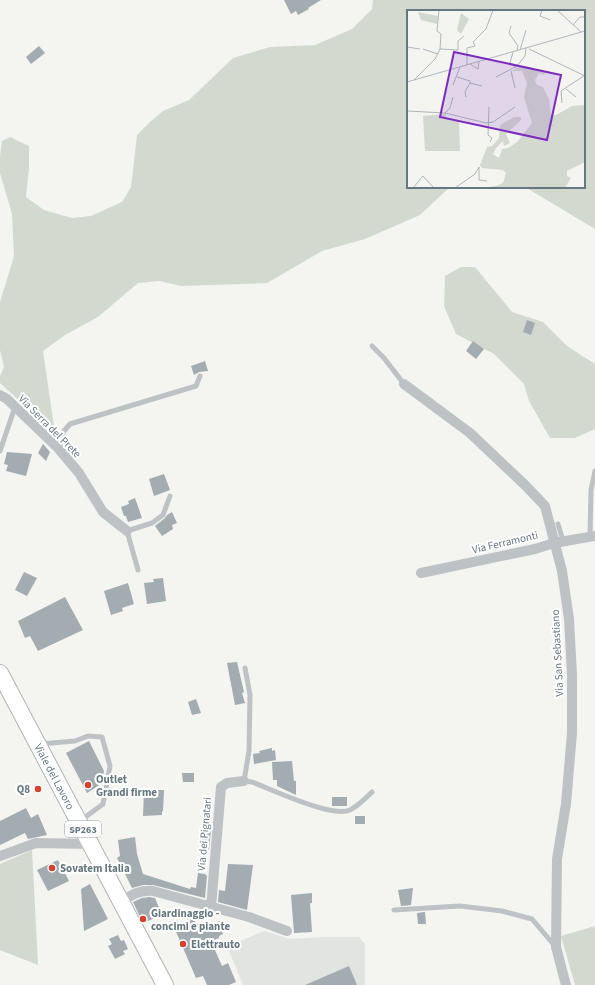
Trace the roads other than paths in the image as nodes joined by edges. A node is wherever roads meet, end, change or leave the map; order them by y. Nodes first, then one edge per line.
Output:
1 (372, 346) dead end
2 (200, 376) dead end
3 (404, 384) joint
4 (0, 395) edge
5 (15, 407) junction
6 (58, 448) junction
7 (0, 451) edge
8 (595, 471) edge
9 (170, 496) dead end
10 (558, 524) dead end
11 (126, 531) junction
12 (593, 536) edge
13 (558, 542) junction
14 (138, 570) dead end
15 (421, 573) dead end
16 (245, 668) dead end
17 (0, 673) edge
18 (38, 744) junction
19 (244, 781) junction
20 (372, 792) dead end
21 (79, 822) junction
22 (91, 844) junction
23 (0, 856) edge
24 (122, 901) junction
25 (211, 907) junction
26 (394, 910) dead end
27 (287, 931) dead end
28 (556, 947) junction
29 (165, 985) edge
30 (566, 985) edge

1 - 3 lane
2 - 6 lane
3 - 13 street, Via San Sebastiano
4 - 5 street, Via Serra del Prete
5 - 6 street, Via Serra del Prete
5 - 7 lane
6 - 11 street, Via Serra del Prete
8 - 12 lane
9 - 11 lane
10 - 13 lane
11 - 14 lane
12 - 13 street, Via Ferramonti
13 - 15 street, Via Ferramonti
13 - 28 street, Via San Sebastiano
16 - 19 lane
17 - 18 main road, Viale del Lavoro / SP263
18 - 21 main road, Viale del Lavoro / SP263
18 - 21 lane
19 - 20 lane
19 - 25 street, Via dei Pignatari
21 - 22 main road, Viale del Lavoro / SP263
22 - 23 street
22 - 24 main road, Viale del Lavoro / SP263
24 - 25 street
24 - 29 main road, Viale del Lavoro / SP263
25 - 27 street
26 - 28 lane
28 - 30 street, Via San Sebastiano

